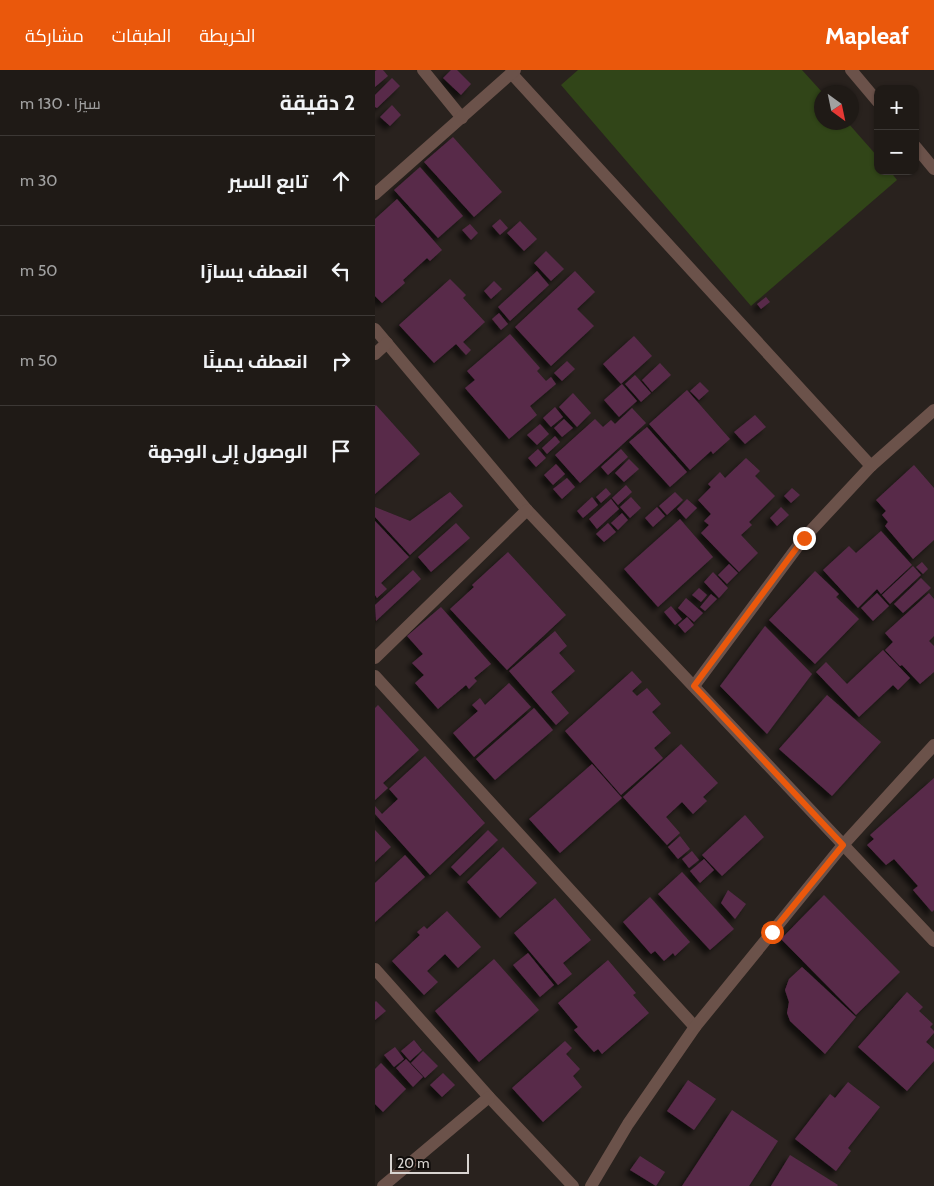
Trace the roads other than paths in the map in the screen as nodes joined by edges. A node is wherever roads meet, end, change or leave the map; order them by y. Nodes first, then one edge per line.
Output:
1 (423, 70) edge
2 (851, 70) edge
3 (513, 72) edge
4 (874, 97) edge
5 (462, 118) junction
6 (919, 151) edge
7 (934, 169) edge
8 (375, 194) edge
9 (375, 329) edge
10 (387, 343) junction
11 (375, 354) edge
12 (934, 410) edge
13 (871, 466) junction
14 (527, 510) junction
15 (375, 658) edge
16 (375, 676) edge
17 (694, 686) junction
18 (934, 745) edge
19 (843, 845) junction
20 (934, 942) edge
21 (375, 969) edge
22 (695, 1027) junction
23 (489, 1097) junction
24 (383, 1186) edge
25 (573, 1186) edge
26 (591, 1186) edge

1 - 5 street
2 - 4 street
3 - 5 street
3 - 13 street
5 - 8 street
6 - 7 street
9 - 10 street
10 - 11 street
10 - 14 street
12 - 13 street
13 - 17 street
14 - 15 street
14 - 17 street
16 - 22 street
17 - 19 street
18 - 19 street
19 - 20 street
19 - 22 street
21 - 23 street
22 - 26 street
23 - 24 street
23 - 25 street

